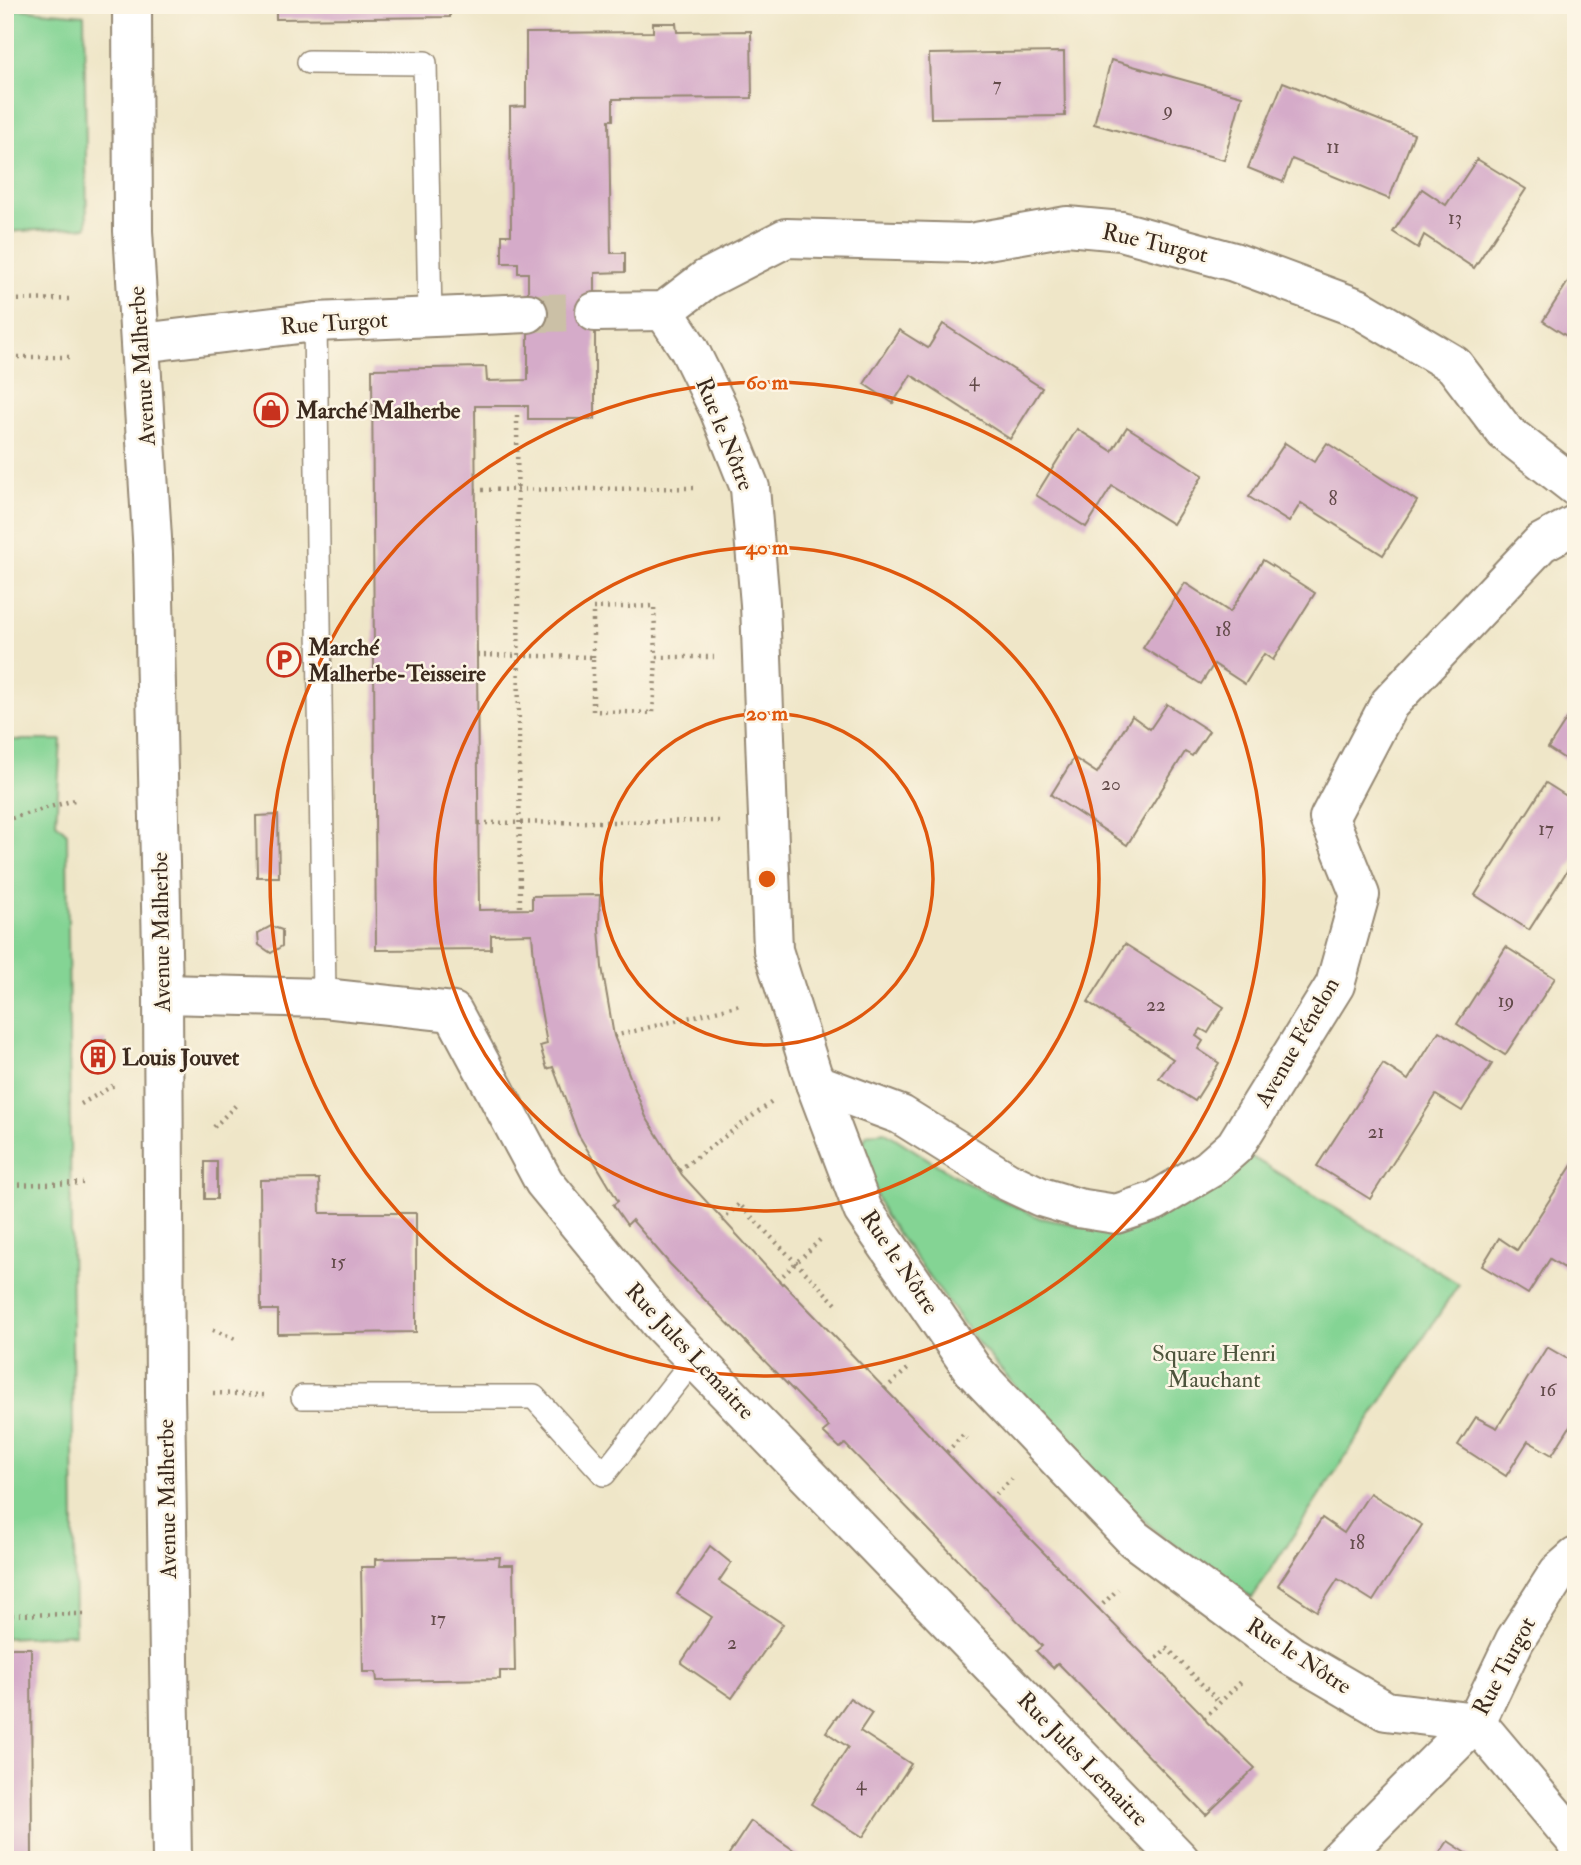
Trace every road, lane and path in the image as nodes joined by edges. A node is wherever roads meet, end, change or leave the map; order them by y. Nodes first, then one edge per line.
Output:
1 (132, 5) edge
2 (309, 62) dead end
3 (73, 299) dead end
4 (664, 310) junction
5 (595, 312) tunnel mouth
6 (528, 313) tunnel mouth
7 (430, 317) junction
8 (315, 322) junction
9 (8, 334) edge
10 (141, 343) junction
11 (73, 357) dead end
12 (517, 415) dead end
13 (1576, 487) edge
14 (750, 488) junction
15 (475, 490) dead end
16 (519, 491) junction
17 (1576, 524) edge
18 (477, 655) dead end
19 (519, 656) junction
20 (593, 657) junction
21 (656, 657) junction
22 (761, 657) junction
23 (78, 799) dead end
24 (5, 820) edge
25 (768, 821) junction
26 (479, 823) dead end
27 (519, 823) junction
28 (520, 909) dead end
29 (163, 994) junction
30 (785, 994) junction
31 (324, 998) junction
32 (614, 1036) dead end
33 (120, 1082) dead end
34 (815, 1083) junction
35 (81, 1104) dead end
36 (679, 1170) dead end
37 (83, 1184) dead end
38 (5, 1185) edge
39 (863, 1210) junction
40 (722, 1221) dead end
41 (797, 1263) junction
42 (778, 1280) dead end
43 (839, 1307) dead end
44 (695, 1358) junction
45 (165, 1391) junction
46 (303, 1397) joint
47 (972, 1444) dead end
48 (947, 1452) dead end
49 (999, 1473) dead end
50 (1009, 1482) dead end
51 (1576, 1557) edge
52 (84, 1614) dead end
53 (5, 1615) edge
54 (1152, 1663) dead end
55 (1220, 1703) dead end
56 (1476, 1722) junction
57 (1576, 1841) edge
58 (172, 1860) edge
59 (1180, 1860) edge
60 (1338, 1860) edge

1 - 10 street, Avenue Malherbe
2 - 7 lane
3 - 9 path
4 - 5 street
4 - 13 street, Rue Turgot
4 - 14 street, Rue le Nôtre
6 - 7 street, Rue Turgot
7 - 8 street, Rue Turgot
8 - 10 street, Rue Turgot
8 - 31 lane
9 - 11 path
10 - 29 street, Avenue Malherbe
12 - 16 path
14 - 16 path
14 - 22 street, Rue le Nôtre
15 - 16 path
16 - 19 path
17 - 34 street, Avenue Fénelon
18 - 19 path
19 - 20 path
19 - 27 path
20 - 21 path
20 - 21 path
21 - 22 path
22 - 25 street, Rue le Nôtre
23 - 24 path
25 - 27 path
25 - 30 street, Rue le Nôtre
26 - 27 path
27 - 28 path
29 - 31 street, Rue Jules Lemaitre
29 - 45 street, Avenue Malherbe
30 - 32 path
30 - 34 street, Rue le Nôtre
31 - 44 street, Rue Jules Lemaitre
33 - 35 path
34 - 36 path
34 - 39 street, Rue le Nôtre
37 - 38 path
39 - 41 path
39 - 56 street, Rue le Nôtre
40 - 41 path
41 - 42 path
41 - 43 path
44 - 46 lane
44 - 59 street, Rue Jules Lemaitre
45 - 46 path
45 - 58 street, Avenue Malherbe
47 - 48 path
49 - 50 path
51 - 56 street, Rue Turgot
52 - 53 path
54 - 55 path
56 - 57 street
56 - 60 street, Rue Turgot

